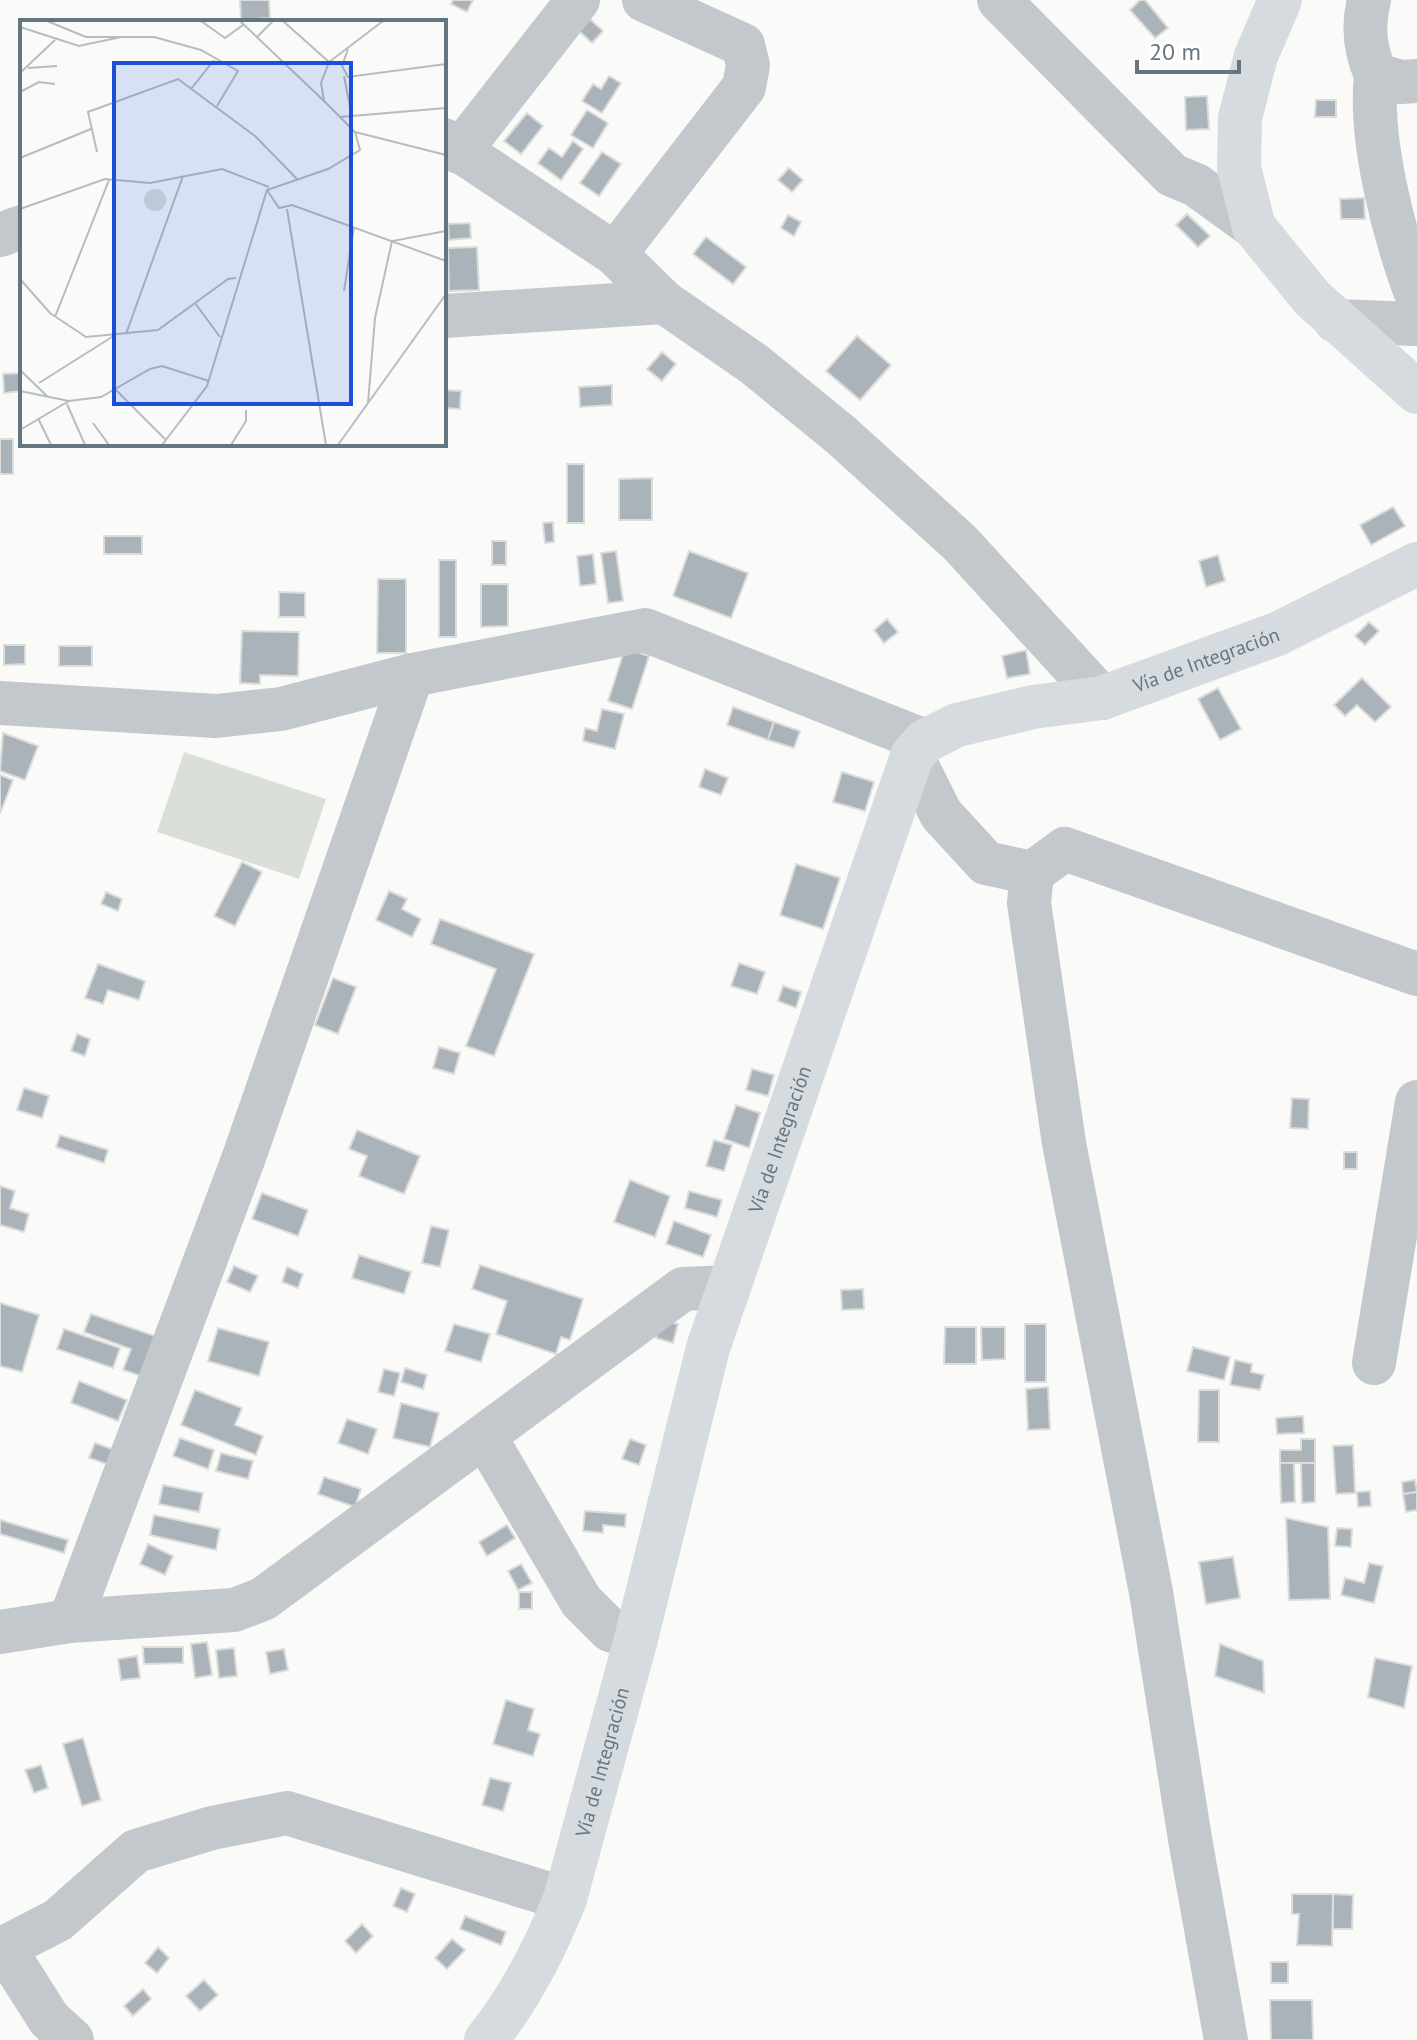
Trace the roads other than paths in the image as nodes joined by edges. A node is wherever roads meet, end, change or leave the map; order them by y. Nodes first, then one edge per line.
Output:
1 (578, 0) edge
2 (644, 0) edge
3 (999, 0) edge
4 (1280, 0) edge
5 (1369, 0) edge
6 (1397, 78) edge
7 (452, 146) edge
8 (1254, 227) junction
9 (20, 228) edge
10 (0, 235) edge
11 (615, 254) junction
12 (664, 302) junction
13 (1416, 308) edge
14 (446, 316) edge
15 (1336, 321) junction
16 (1417, 392) edge
17 (1417, 564) edge
18 (412, 675) junction
19 (1102, 698) junction
20 (0, 703) edge
21 (919, 748) junction
22 (1032, 873) junction
23 (1417, 974) edge
24 (1417, 1102) edge
25 (729, 1287) junction
26 (1374, 1363) dead end
27 (485, 1437) junction
28 (70, 1621) junction
29 (0, 1632) edge
30 (636, 1639) junction
31 (565, 1899) junction
32 (2, 1949) edge
33 (72, 2040) edge
34 (486, 2040) edge
35 (1226, 2040) edge

1 - 7 street
2 - 11 street
3 - 8 street
4 - 8 main road
5 - 6 street
6 - 13 street
7 - 11 street
8 - 15 main road
9 - 10 street
11 - 12 street
12 - 14 street
12 - 19 street
13 - 15 street
15 - 16 main road
17 - 19 main road, Vía de Integración
18 - 20 street
18 - 21 street
18 - 28 street
19 - 21 main road, Vía de Integración
21 - 22 street
21 - 25 main road, Vía de Integración
22 - 23 street
22 - 35 street
24 - 26 street
25 - 27 street
25 - 30 main road, Vía de Integración
27 - 28 street
27 - 30 street
28 - 29 street
30 - 31 main road, Vía de Integración
31 - 32 street
31 - 34 main road, Vía de Integración
32 - 33 street

